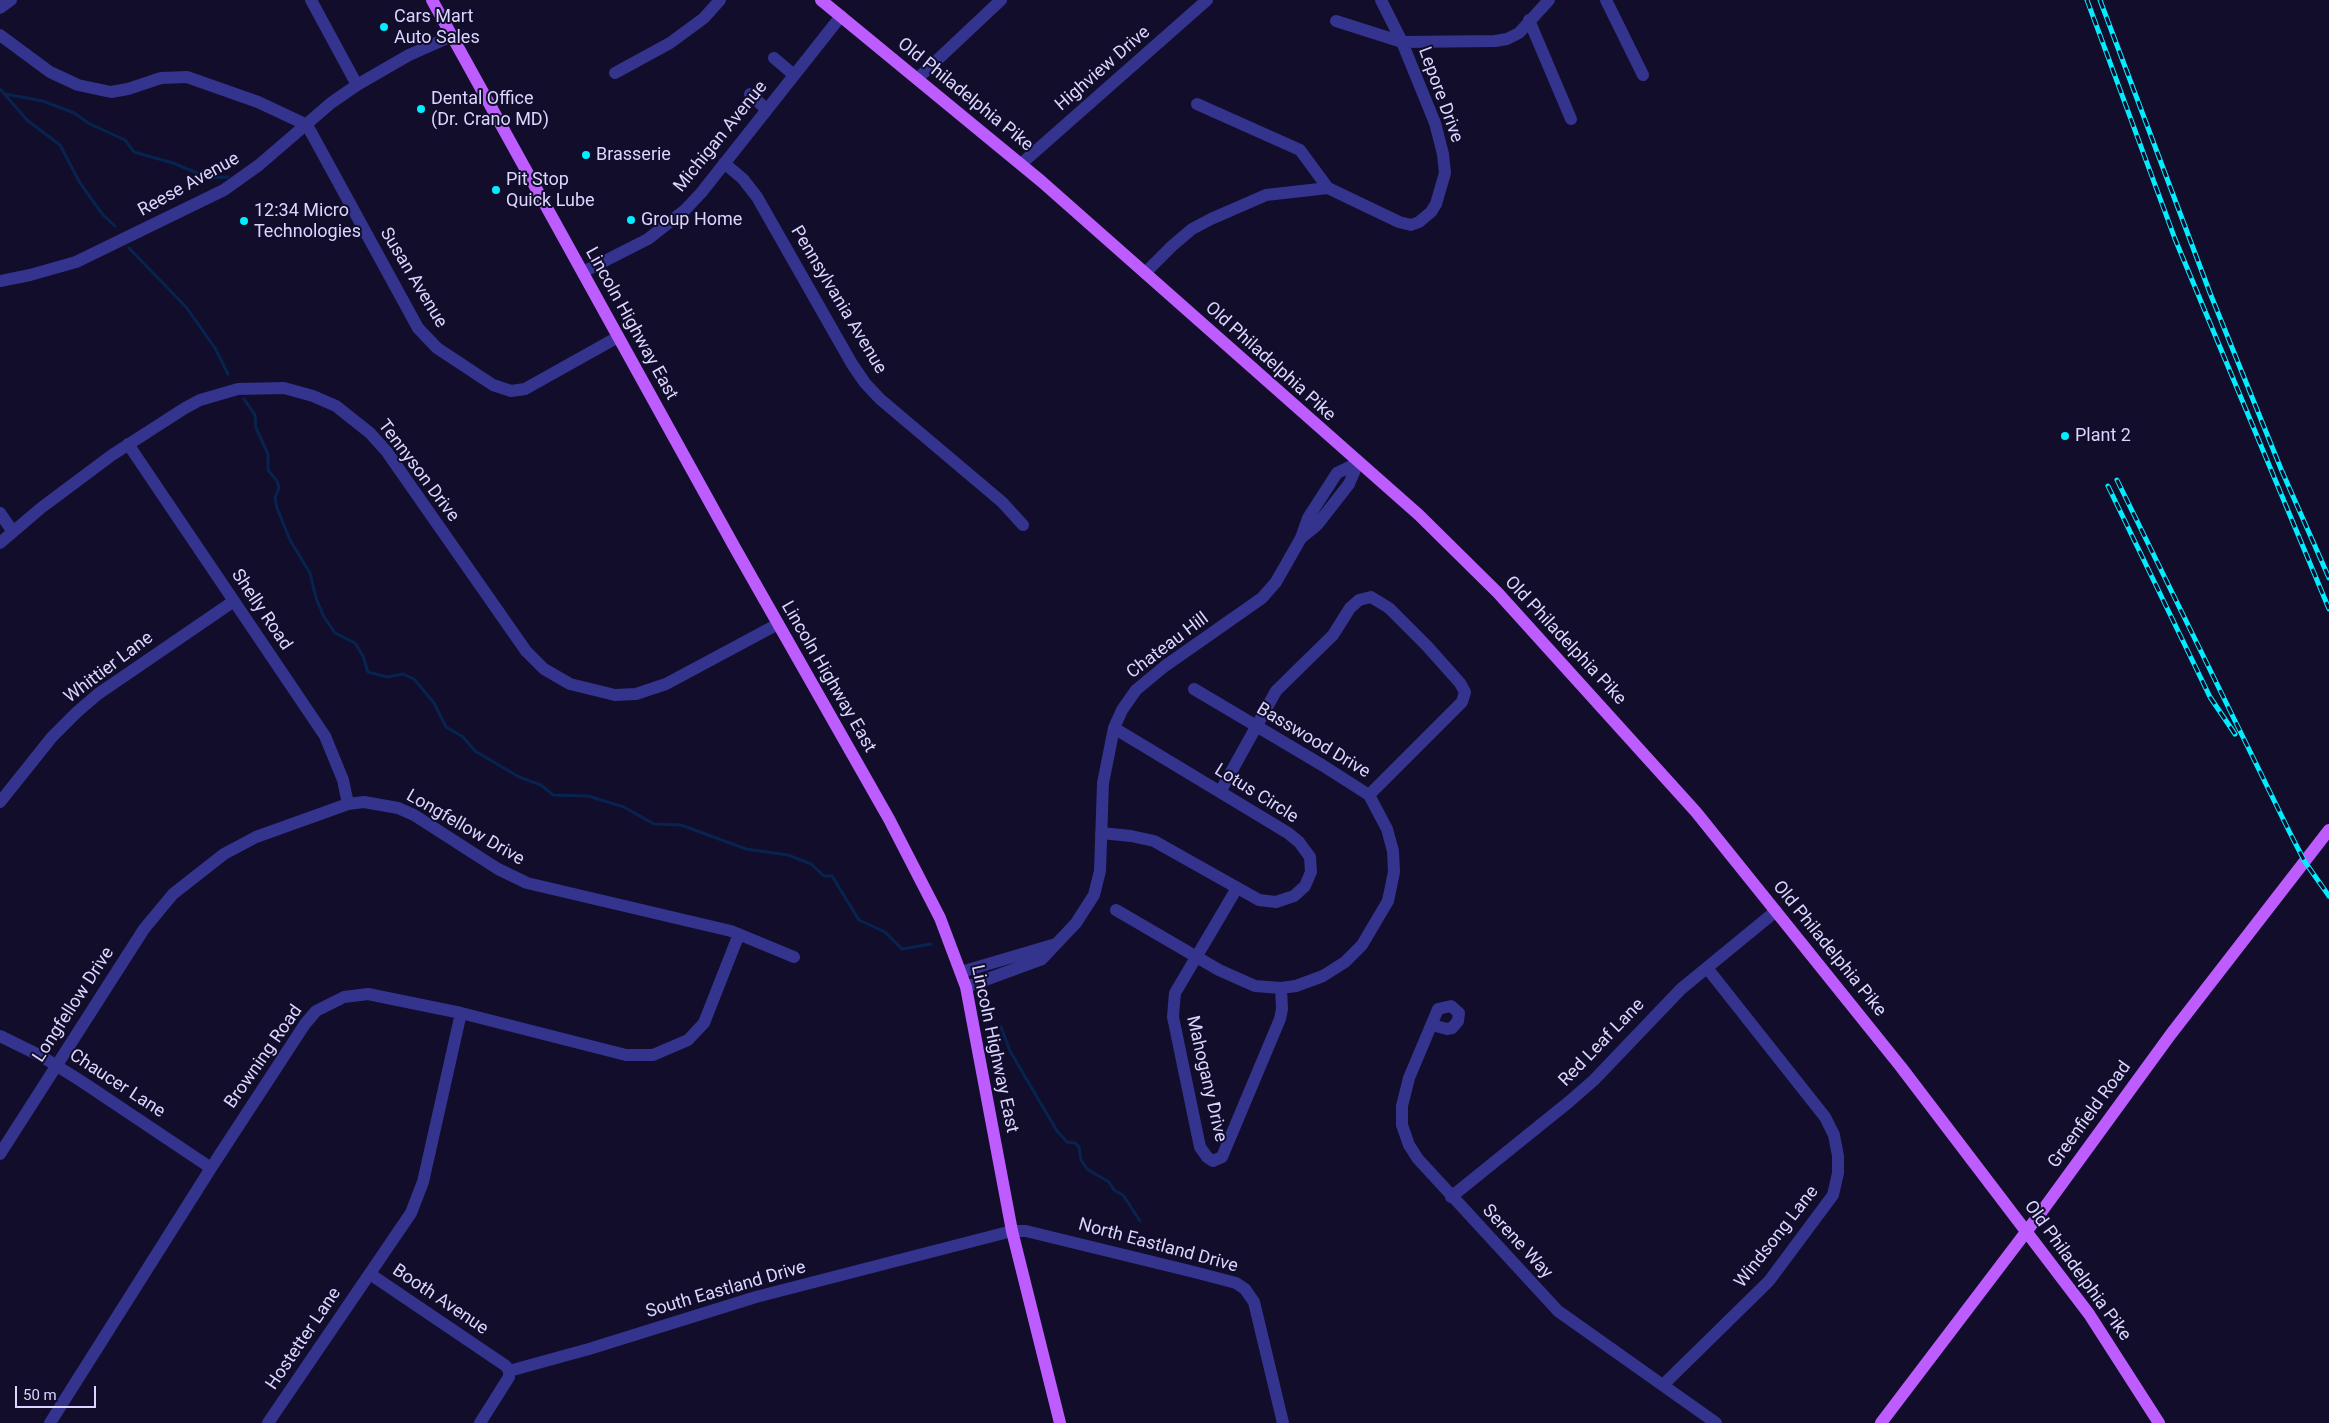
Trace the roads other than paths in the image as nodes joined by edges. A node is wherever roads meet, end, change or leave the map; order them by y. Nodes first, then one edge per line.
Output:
1 (11, 0) edge
2 (310, 0) edge
3 (432, 0) edge
4 (720, 0) edge
5 (821, 0) edge
6 (1001, 0) edge
7 (1208, 0) edge
8 (1382, 0) edge
9 (1549, 0) edge
10 (1606, 0) edge
11 (0, 8) edge
12 (841, 16) junction
13 (1529, 20) junction
14 (1336, 21) dead end
15 (0, 36) edge
16 (452, 36) junction
17 (1402, 42) junction
18 (774, 58) dead end
19 (615, 73) dead end
20 (794, 74) junction
21 (1643, 75) dead end
22 (917, 79) junction
23 (357, 85) junction
24 (750, 94) dead end
25 (1196, 104) dead end
26 (766, 109) junction
27 (1571, 120) dead end
28 (307, 125) junction
29 (724, 163) junction
30 (1021, 164) junction
31 (1328, 188) junction
32 (583, 272) junction
33 (1145, 273) junction
34 (0, 281) edge
35 (618, 337) junction
36 (128, 444) junction
37 (1358, 463) junction
38 (0, 514) edge
39 (1023, 524) dead end
40 (13, 532) junction
41 (0, 544) edge
42 (234, 601) junction
43 (778, 624) junction
44 (1194, 689) dead end
45 (1257, 727) junction
46 (1114, 728) junction
47 (1220, 792) junction
48 (1369, 795) junction
49 (0, 802) edge
50 (348, 804) junction
51 (2329, 830) edge
52 (1101, 833) junction
53 (1237, 888) junction
54 (1116, 910) dead end
55 (1776, 911) junction
56 (739, 934) junction
57 (1056, 944) junction
58 (794, 957) dead end
59 (1197, 957) junction
60 (1707, 968) junction
61 (961, 972) junction
62 (966, 987) junction
63 (1281, 988) junction
64 (461, 1013) junction
65 (1432, 1024) dead end
66 (0, 1036) edge
67 (56, 1066) junction
68 (0, 1154) edge
69 (211, 1168) junction
70 (1452, 1197) junction
71 (1012, 1231) junction
72 (2026, 1231) junction
73 (370, 1274) junction
74 (509, 1371) junction
75 (1663, 1385) junction
76 (50, 1423) edge
77 (268, 1423) edge
78 (480, 1423) edge
79 (1060, 1423) edge
80 (1284, 1423) edge
81 (1716, 1423) edge
82 (1881, 1423) edge
83 (2159, 1423) edge

1 - 11 street
2 - 23 street
3 - 16 main road, Lincoln Highway East
4 - 19 street
5 - 12 main road, Old Philadelphia Pike
6 - 22 street
7 - 30 street, Highview Drive
8 - 17 street, Lepore Drive
9 - 13 street
10 - 21 street
12 - 20 street, Michigan Avenue
12 - 22 main road, Old Philadelphia Pike
13 - 17 street
13 - 27 street
14 - 17 street
15 - 28 street
16 - 23 street, Reese Avenue
16 - 32 main road, Lincoln Highway East
17 - 31 street, Lepore Drive
18 - 20 street
20 - 26 street, Michigan Avenue
22 - 30 main road, Old Philadelphia Pike
23 - 28 street, Reese Avenue
24 - 26 street
25 - 31 street
26 - 29 street, Michigan Avenue
28 - 34 street, Reese Avenue
28 - 35 street, Susan Avenue
29 - 32 street, Michigan Avenue
29 - 39 street, Pennsylvania Avenue
30 - 33 main road, Old Philadelphia Pike
31 - 33 street
32 - 35 main road, Lincoln Highway East
33 - 37 main road, Old Philadelphia Pike
35 - 43 main road, Lincoln Highway East
36 - 40 street, Tennyson Drive
36 - 42 street, Shelly Road
36 - 43 street, Tennyson Drive
37 - 46 street, Chateau Hill
37 - 55 main road, Old Philadelphia Pike
38 - 40 street
40 - 41 street, Tennyson Drive
42 - 49 street, Whittier Lane
42 - 50 street, Shelly Road
43 - 61 main road, Lincoln Highway East
44 - 45 street, Basswood Drive
45 - 47 street
45 - 48 street, Basswood Drive
45 - 48 street
46 - 47 street, Lotus Circle
46 - 52 street, Chateau Hill
47 - 53 street, Lotus Circle
48 - 63 street, Basswood Drive
50 - 56 street, Longfellow Drive
50 - 67 street, Longfellow Drive
51 - 72 main road, Greenfield Road
52 - 53 street, Lotus Circle
52 - 57 street, Chateau Hill
53 - 59 street, Mahogany Drive
54 - 59 street, Basswood Drive
55 - 60 street, Red Leaf Lane
55 - 72 main road, Old Philadelphia Pike
56 - 58 street, Longfellow Drive
56 - 64 street, Browning Road
57 - 61 street, Chateau Hill
57 - 62 street, Chateau Hill
59 - 63 street, Basswood Drive
59 - 63 street, Mahogany Drive
60 - 70 street, Red Leaf Lane
60 - 75 street, Windsong Lane
61 - 62 main road, Lincoln Highway East
62 - 71 main road, Lincoln Highway East
64 - 69 street, Browning Road
64 - 73 street, Booth Avenue
65 - 70 street, Serene Way
66 - 67 street, Chaucer Lane
67 - 68 street, Longfellow Drive
67 - 69 street, Chaucer Lane
69 - 76 street, Browning Road
70 - 75 street, Serene Way
71 - 74 street, South Eastland Drive
71 - 79 main road, Lincoln Highway East
71 - 80 street, North Eastland Drive
72 - 82 main road, Greenfield Road
72 - 83 main road, Old Philadelphia Pike
73 - 74 street, Booth Avenue
73 - 77 street, Hostetter Lane
74 - 78 street
75 - 81 street, Serene Way

